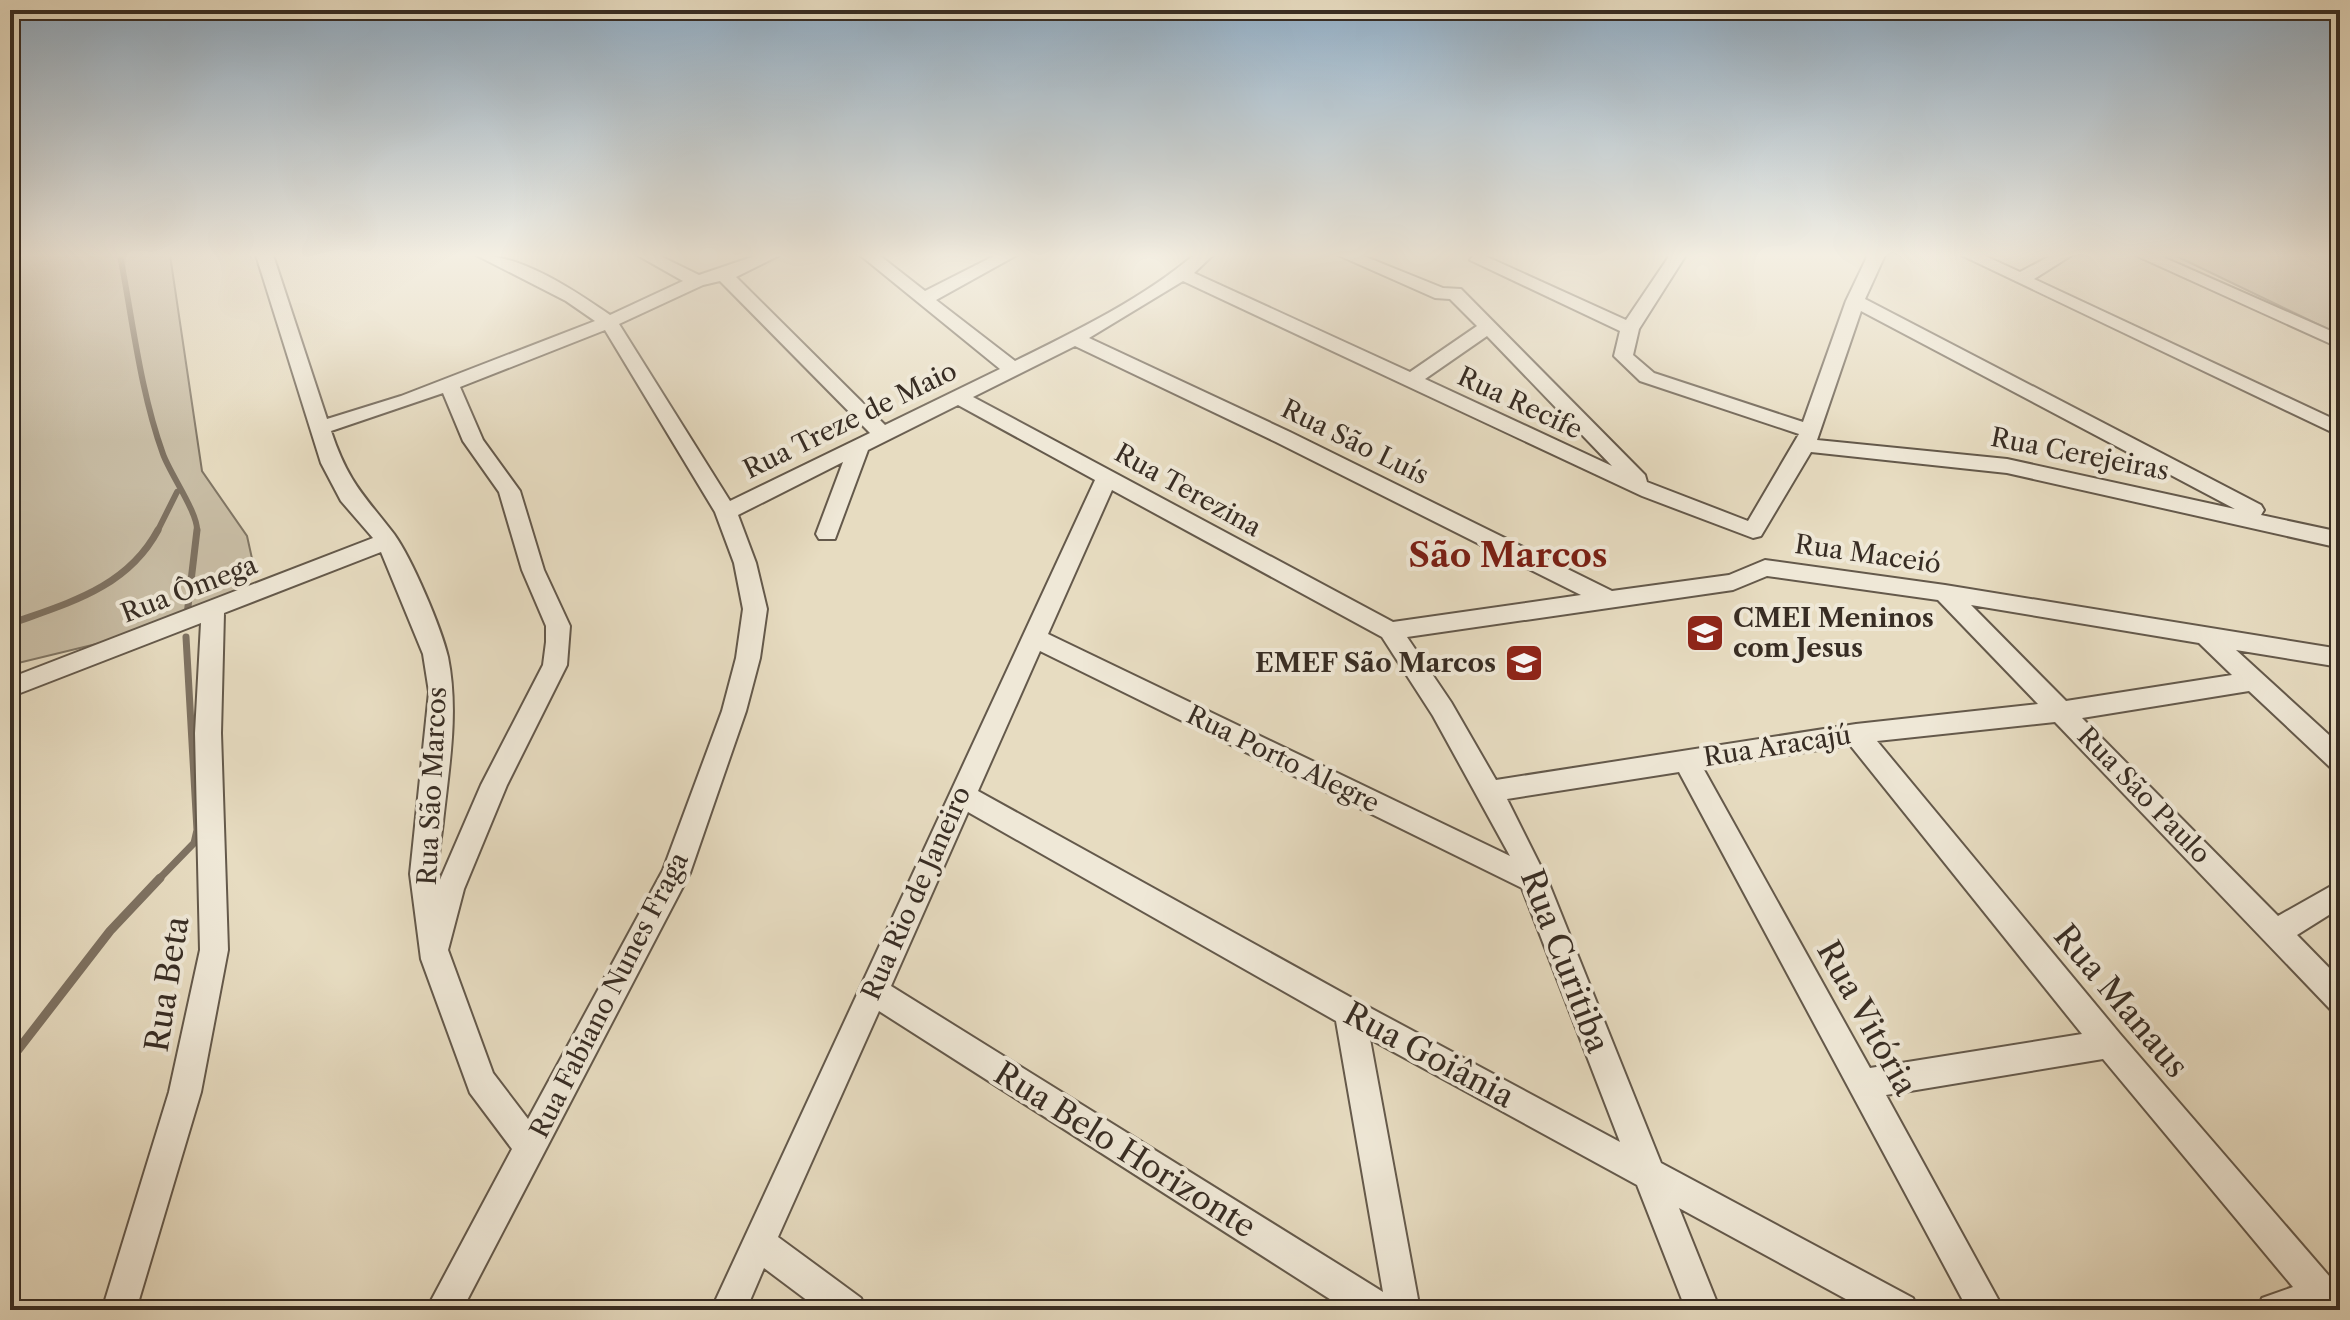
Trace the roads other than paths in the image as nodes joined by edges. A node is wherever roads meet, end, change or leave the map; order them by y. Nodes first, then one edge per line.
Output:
1 (284, 317) edge
2 (601, 317) edge
3 (621, 317) edge
4 (766, 317) edge
5 (946, 317) edge
6 (1112, 317) edge
7 (1273, 317) edge
8 (1478, 317) edge
9 (1604, 317) edge
10 (1638, 317) edge
11 (1850, 317) edge
12 (1885, 317) edge
13 (2100, 317) edge
14 (2283, 317) edge
15 (609, 322) junction
16 (1488, 327) junction
17 (1630, 329) junction
18 (1075, 339) junction
19 (2340, 342) edge
20 (1014, 370) junction
21 (1410, 381) junction
22 (449, 383) junction
23 (960, 398) junction
24 (320, 428) junction
25 (2340, 430) edge
26 (884, 435) junction
27 (1807, 438) junction
28 (858, 449) junction
29 (1107, 478) junction
30 (1649, 491) junction
31 (726, 512) junction
32 (2282, 525) junction
33 (1753, 531) junction
34 (827, 534) dead end
35 (2340, 540) edge
36 (387, 541) junction
37 (1765, 568) junction
38 (1945, 593) junction
39 (1608, 599) junction
40 (213, 610) junction
41 (1390, 631) junction
42 (2206, 636) junction
43 (1033, 637) junction
44 (2340, 658) edge
45 (2251, 681) junction
46 (10, 688) edge
47 (2063, 711) junction
48 (1856, 734) junction
49 (1685, 760) junction
50 (2340, 761) edge
51 (1492, 791) junction
52 (960, 794) junction
53 (1534, 881) junction
54 (2340, 893) edge
55 (2276, 933) junction
56 (435, 959) junction
57 (872, 990) junction
58 (2340, 999) edge
59 (1350, 1013) junction
60 (2109, 1044) junction
61 (1861, 1084) junction
62 (531, 1149) junction
63 (1646, 1170) junction
64 (758, 1243) junction
65 (2329, 1303) edge
66 (119, 1310) edge
67 (443, 1310) edge
68 (728, 1310) edge
69 (849, 1310) edge
70 (1379, 1310) edge
71 (1403, 1310) edge
72 (1703, 1310) edge
73 (1901, 1310) edge
74 (1987, 1310) edge
75 (2274, 1310) edge

1 - 24 street, Rua São Marcos
2 - 15 street
3 - 15 street
4 - 26 street
5 - 20 street
6 - 18 street, Rua Treze de Maio
7 - 21 street, Rua Recife
8 - 16 street
9 - 17 street
10 - 17 street
11 - 27 street
12 - 32 street
13 - 25 street
14 - 19 street
15 - 22 street
15 - 31 street, Rua Fabiano Nunes Fraga
16 - 21 street
16 - 30 street
17 - 27 street, Rua Cerejeiras
18 - 20 street, Rua Treze de Maio
18 - 39 street, Rua São Luís
20 - 23 street, Rua Treze de Maio
21 - 30 street, Rua Recife
22 - 24 street
22 - 56 street
23 - 26 street, Rua Treze de Maio
23 - 29 street, Rua Terezina
24 - 36 street, Rua São Marcos
26 - 28 street, Rua Treze de Maio
27 - 32 street, Rua Cerejeiras
27 - 33 street
28 - 31 street, Rua Treze de Maio
28 - 34 street
29 - 41 street, Rua Terezina
29 - 43 street, Rua Rio de Janeiro
30 - 33 street, Rua Recife
31 - 62 street, Rua Fabiano Nunes Fraga
32 - 35 street, Rua Cerejeiras
33 - 37 street
36 - 40 street, Rua Ômega
36 - 56 street, Rua São Marcos
37 - 38 street, Rua Maceió
37 - 39 street, Rua Maceió
38 - 42 street, Rua Maceió
38 - 47 street, Rua São Paulo
39 - 41 street, Rua Maceió
40 - 46 street, Rua Ômega
40 - 66 street, Rua Beta
41 - 51 street, Rua Curitiba
42 - 44 street, Rua Maceió
42 - 45 street
43 - 52 street, Rua Rio de Janeiro
43 - 53 street, Rua Porto Alegre
45 - 47 street, Rua Aracajú
45 - 50 street
47 - 48 street, Rua Aracajú
47 - 55 street, Rua São Paulo
48 - 49 street, Rua Aracajú
48 - 60 street, Rua Manaus
49 - 51 street, Rua Aracajú
49 - 61 street, Rua Vitória
51 - 53 street, Rua Curitiba
52 - 57 street, Rua Rio de Janeiro
52 - 59 street, Rua Goiânia
53 - 63 street, Rua Curitiba
54 - 55 street
55 - 58 street, Rua São Paulo
56 - 62 street, Rua São Marcos
57 - 64 street, Rua Rio de Janeiro
57 - 70 street, Rua Belo Horizonte
59 - 63 street, Rua Goiânia
59 - 71 street
60 - 61 street
60 - 65 street, Rua Manaus
61 - 74 street, Rua Vitória
62 - 67 street, Rua Fabiano Nunes Fraga
63 - 72 street, Rua Curitiba
63 - 73 street, Rua Goiânia
64 - 68 street, Rua Rio de Janeiro
64 - 69 street
65 - 75 street

